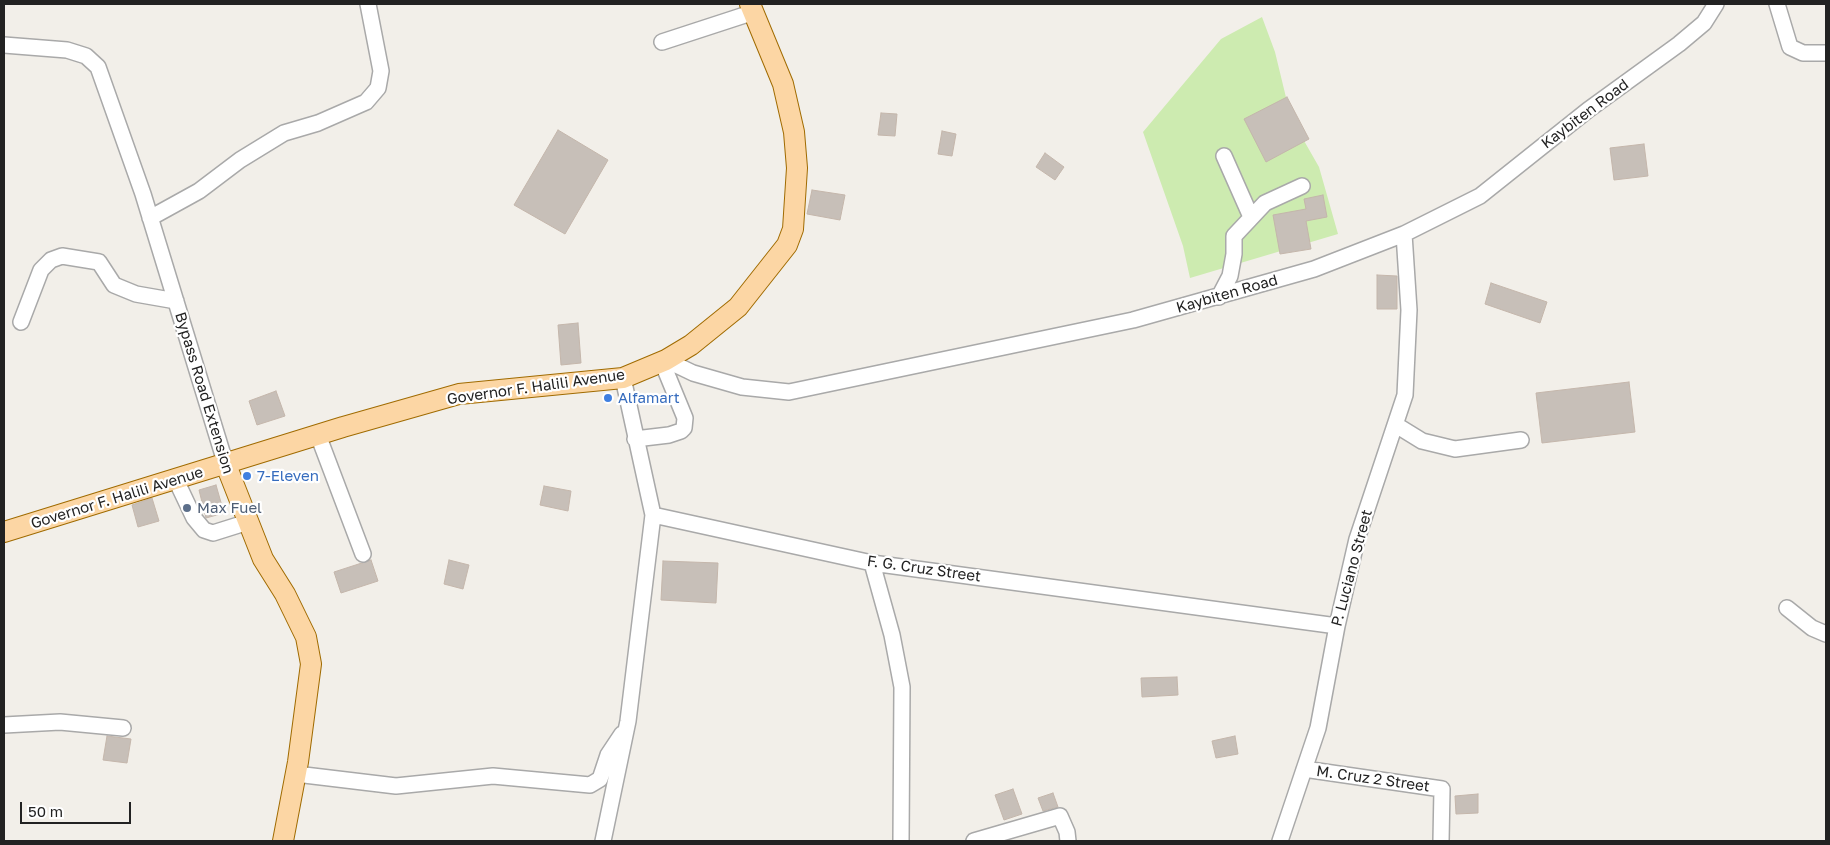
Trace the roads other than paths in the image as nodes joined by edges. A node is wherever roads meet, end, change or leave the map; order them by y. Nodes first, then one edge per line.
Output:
1 (368, 4) edge
2 (1716, 4) edge
3 (1777, 4) edge
4 (752, 8) edge
5 (662, 42) dead end
6 (4, 45) edge
7 (1826, 53) edge
8 (1224, 156) dead end
9 (1302, 186) dead end
10 (1251, 217) junction
11 (150, 218) junction
12 (1404, 234) junction
13 (1219, 297) junction
14 (176, 302) junction
15 (21, 322) dead end
16 (664, 361) junction
17 (623, 378) junction
18 (1396, 425) junction
19 (318, 435) junction
20 (635, 439) junction
21 (1521, 440) dead end
22 (226, 464) junction
23 (176, 480) junction
24 (653, 515) junction
25 (248, 522) junction
26 (4, 532) edge
27 (363, 554) dead end
28 (872, 563) junction
29 (1787, 608) dead end
30 (1337, 626) junction
31 (1826, 634) edge
32 (4, 725) edge
33 (123, 728) dead end
34 (625, 730) junction
35 (1304, 770) junction
36 (296, 774) junction
37 (283, 841) edge
38 (603, 841) edge
39 (901, 841) edge
40 (974, 841) edge
41 (1068, 841) edge
42 (1280, 841) edge
43 (1441, 841) edge

1 - 11 street
2 - 12 street, Kaybiten Road
3 - 7 street
4 - 5 street
4 - 16 main road, Governor F. Halili Avenue
6 - 11 street, Bypass Road Extension
8 - 10 street
9 - 10 street
10 - 13 street
11 - 14 street, Bypass Road Extension
12 - 13 street, Kaybiten Road
12 - 18 street, P. Luciano Street
13 - 16 street, Kaybiten Road
14 - 15 street
14 - 22 street, Bypass Road Extension
16 - 17 main road, Governor F. Halili Avenue
16 - 20 street
17 - 19 main road, Governor F. Halili Avenue
17 - 20 street
18 - 21 street
18 - 30 street, P. Luciano Street
19 - 22 main road, Governor F. Halili Avenue
19 - 27 street
20 - 24 street
22 - 23 main road, Governor F. Halili Avenue
22 - 25 main road, Bypass Road Extension
23 - 25 street
23 - 26 main road, Governor F. Halili Avenue
24 - 28 street, F. G. Cruz Street
24 - 34 street
25 - 36 main road, Bypass Road Extension
28 - 30 street, F. G. Cruz Street
28 - 39 street
29 - 31 street
30 - 35 street, P. Luciano Street
32 - 33 street
34 - 36 street
34 - 38 street
35 - 42 street, P. Luciano Street
35 - 43 street, M. Cruz 2 Street
36 - 37 main road, Bypass Road Extension
40 - 41 street

